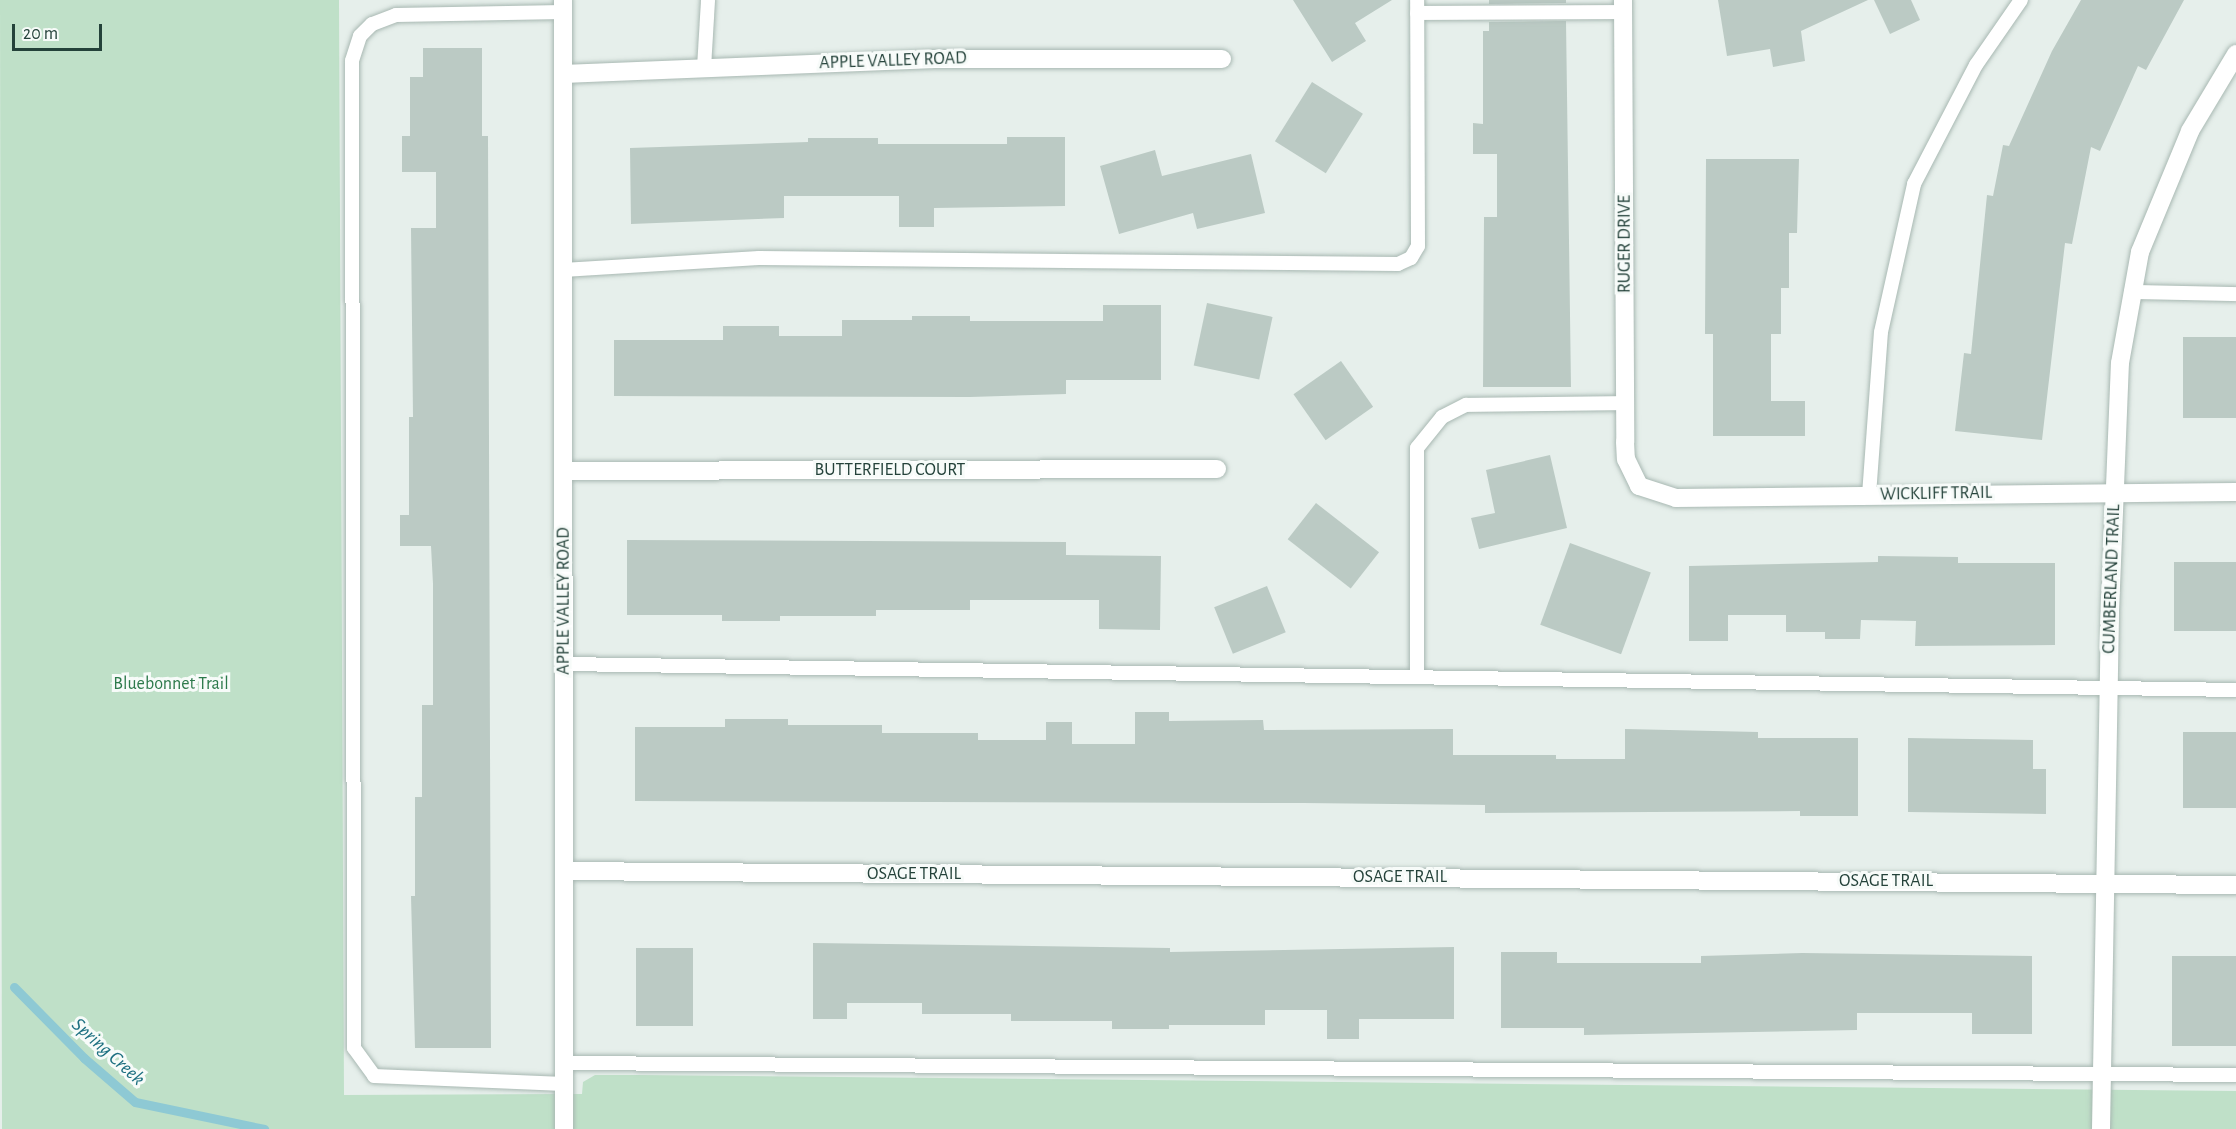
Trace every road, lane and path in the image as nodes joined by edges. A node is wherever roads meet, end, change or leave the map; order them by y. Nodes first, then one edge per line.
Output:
1 (708, 0) edge
2 (2021, 0) edge
3 (563, 6) edge
4 (1417, 6) edge
5 (1623, 6) edge
6 (2236, 54) edge
7 (1222, 59) dead end
8 (704, 68) junction
9 (563, 74) junction
10 (563, 270) junction
11 (2131, 292) junction
12 (2236, 294) edge
13 (1626, 403) junction
14 (1217, 469) dead end
15 (563, 471) junction
16 (1639, 486) joint
17 (2115, 490) junction
18 (2236, 492) edge
19 (1869, 495) junction
20 (564, 664) junction
21 (1417, 674) junction
22 (2109, 689) junction
23 (2236, 690) edge
24 (564, 871) junction
25 (2104, 883) junction
26 (2236, 885) edge
27 (564, 1063) junction
28 (2102, 1074) junction
29 (2236, 1076) edge
30 (564, 1084) junction
31 (564, 1129) edge
32 (2101, 1129) edge

1 - 8 lane
2 - 19 lane
3 - 9 street, APPLE VALLEY ROAD
3 - 30 lane
4 - 5 lane
4 - 10 lane
5 - 13 street, RUGER DRIVE
6 - 11 street, CUMBERLAND TRAIL
7 - 8 street, APPLE VALLEY ROAD
8 - 9 street, APPLE VALLEY ROAD
9 - 10 street, APPLE VALLEY ROAD
10 - 15 street, APPLE VALLEY ROAD
11 - 12 lane
11 - 17 street, CUMBERLAND TRAIL
13 - 16 street, RUGER DRIVE
13 - 21 lane
14 - 15 street, BUTTERFIELD COURT
15 - 20 street, APPLE VALLEY ROAD
16 - 19 street, WICKLIFF TRAIL
17 - 18 street, WICKLIFF TRAIL
17 - 19 street, WICKLIFF TRAIL
17 - 22 street, CUMBERLAND TRAIL
20 - 21 lane
20 - 24 street, APPLE VALLEY ROAD
21 - 22 lane
22 - 23 lane
22 - 25 street, CUMBERLAND TRAIL
24 - 25 street, OSAGE TRAIL
24 - 27 street, APPLE VALLEY ROAD
25 - 26 street, OSAGE TRAIL
25 - 28 street, CUMBERLAND TRAIL
27 - 28 lane
27 - 30 street, APPLE VALLEY ROAD
28 - 29 lane
28 - 32 street, CUMBERLAND TRAIL
30 - 31 street, APPLE VALLEY ROAD

